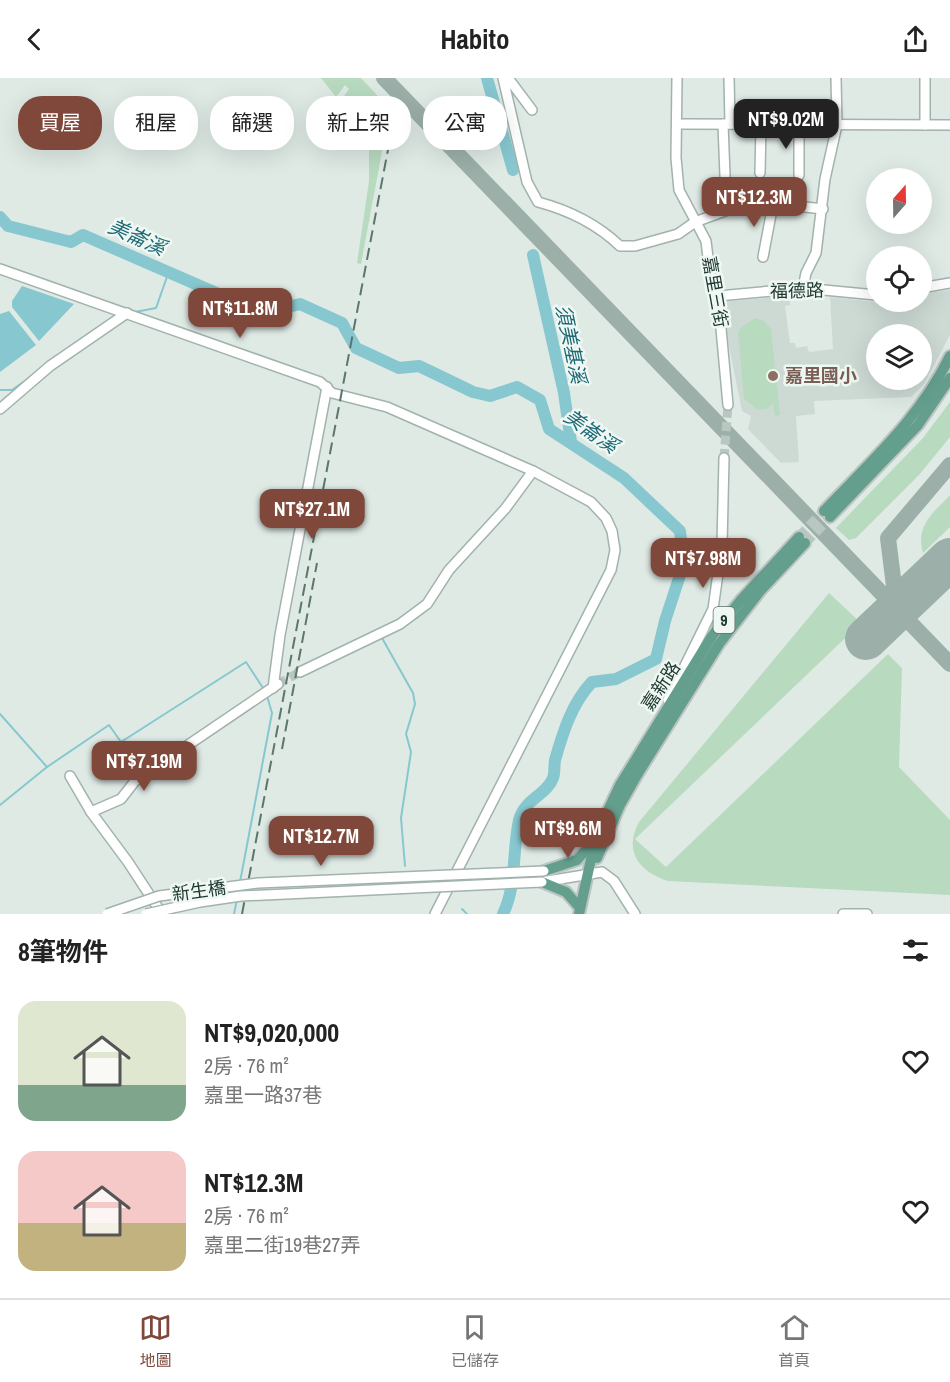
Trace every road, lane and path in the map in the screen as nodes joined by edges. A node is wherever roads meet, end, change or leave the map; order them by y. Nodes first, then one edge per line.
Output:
1 (503, 78) edge
2 (508, 78) edge
3 (677, 78) edge
4 (729, 78) edge
5 (836, 78) edge
6 (926, 78) edge
7 (532, 110) dead end
8 (678, 124) junction
9 (727, 124) junction
10 (760, 124) junction
11 (950, 124) edge
12 (799, 125) junction
13 (837, 125) junction
14 (925, 125) junction
15 (760, 173) dead end
16 (799, 175) dead end
17 (725, 176) dead end
18 (773, 204) junction
19 (823, 208) junction
20 (695, 222) junction
21 (763, 257) dead end
22 (0, 269) edge
23 (950, 283) edge
24 (932, 286) edge
25 (803, 288) junction
26 (866, 294) edge
27 (718, 296) junction
28 (127, 313) junction
29 (950, 356) edge
30 (950, 378) edge
31 (327, 387) junction
32 (728, 405) tunnel mouth
33 (0, 409) edge
34 (724, 458) tunnel mouth
35 (533, 471) junction
36 (300, 672) tunnel mouth
37 (662, 714) junction
38 (70, 776) dead end
39 (91, 812) junction
40 (596, 836) junction
41 (589, 875) junction
42 (544, 876) junction
43 (579, 911) edge
44 (107, 914) edge
45 (146, 914) edge
46 (162, 914) edge
47 (435, 914) edge
48 (635, 914) edge
49 (843, 914) edge
50 (867, 914) edge

1 - 20 street
2 - 7 street
3 - 8 street, 嘉里三街
4 - 9 street
5 - 13 street
6 - 14 street
8 - 9 street
8 - 20 street, 嘉里三街
9 - 10 street
9 - 17 street
10 - 12 street
10 - 15 street
11 - 14 street
12 - 13 street
12 - 16 street
13 - 14 street
13 - 19 street
18 - 19 street
18 - 20 street
18 - 21 street
19 - 25 street
20 - 27 street, 嘉里三街
22 - 28 street
23 - 24 street
25 - 26 street, 福德路
25 - 27 street, 福德路
27 - 32 street, 嘉里三街
28 - 31 street
28 - 33 street
29 - 30 main road
31 - 35 street
31 - 39 street
34 - 37 street
35 - 36 street
35 - 47 street
37 - 40 main road, 嘉新路 / 9
37 - 41 main road, 嘉新路 / 9
38 - 39 street
39 - 46 street
40 - 41 main road, 嘉新路 / 9
40 - 42 main road
41 - 42 street
41 - 43 main road, 嘉新路 / 9
41 - 48 street
42 - 43 main road
42 - 44 street, 新生橋, bridge
42 - 45 street, 新生橋, bridge
49 - 50 street

